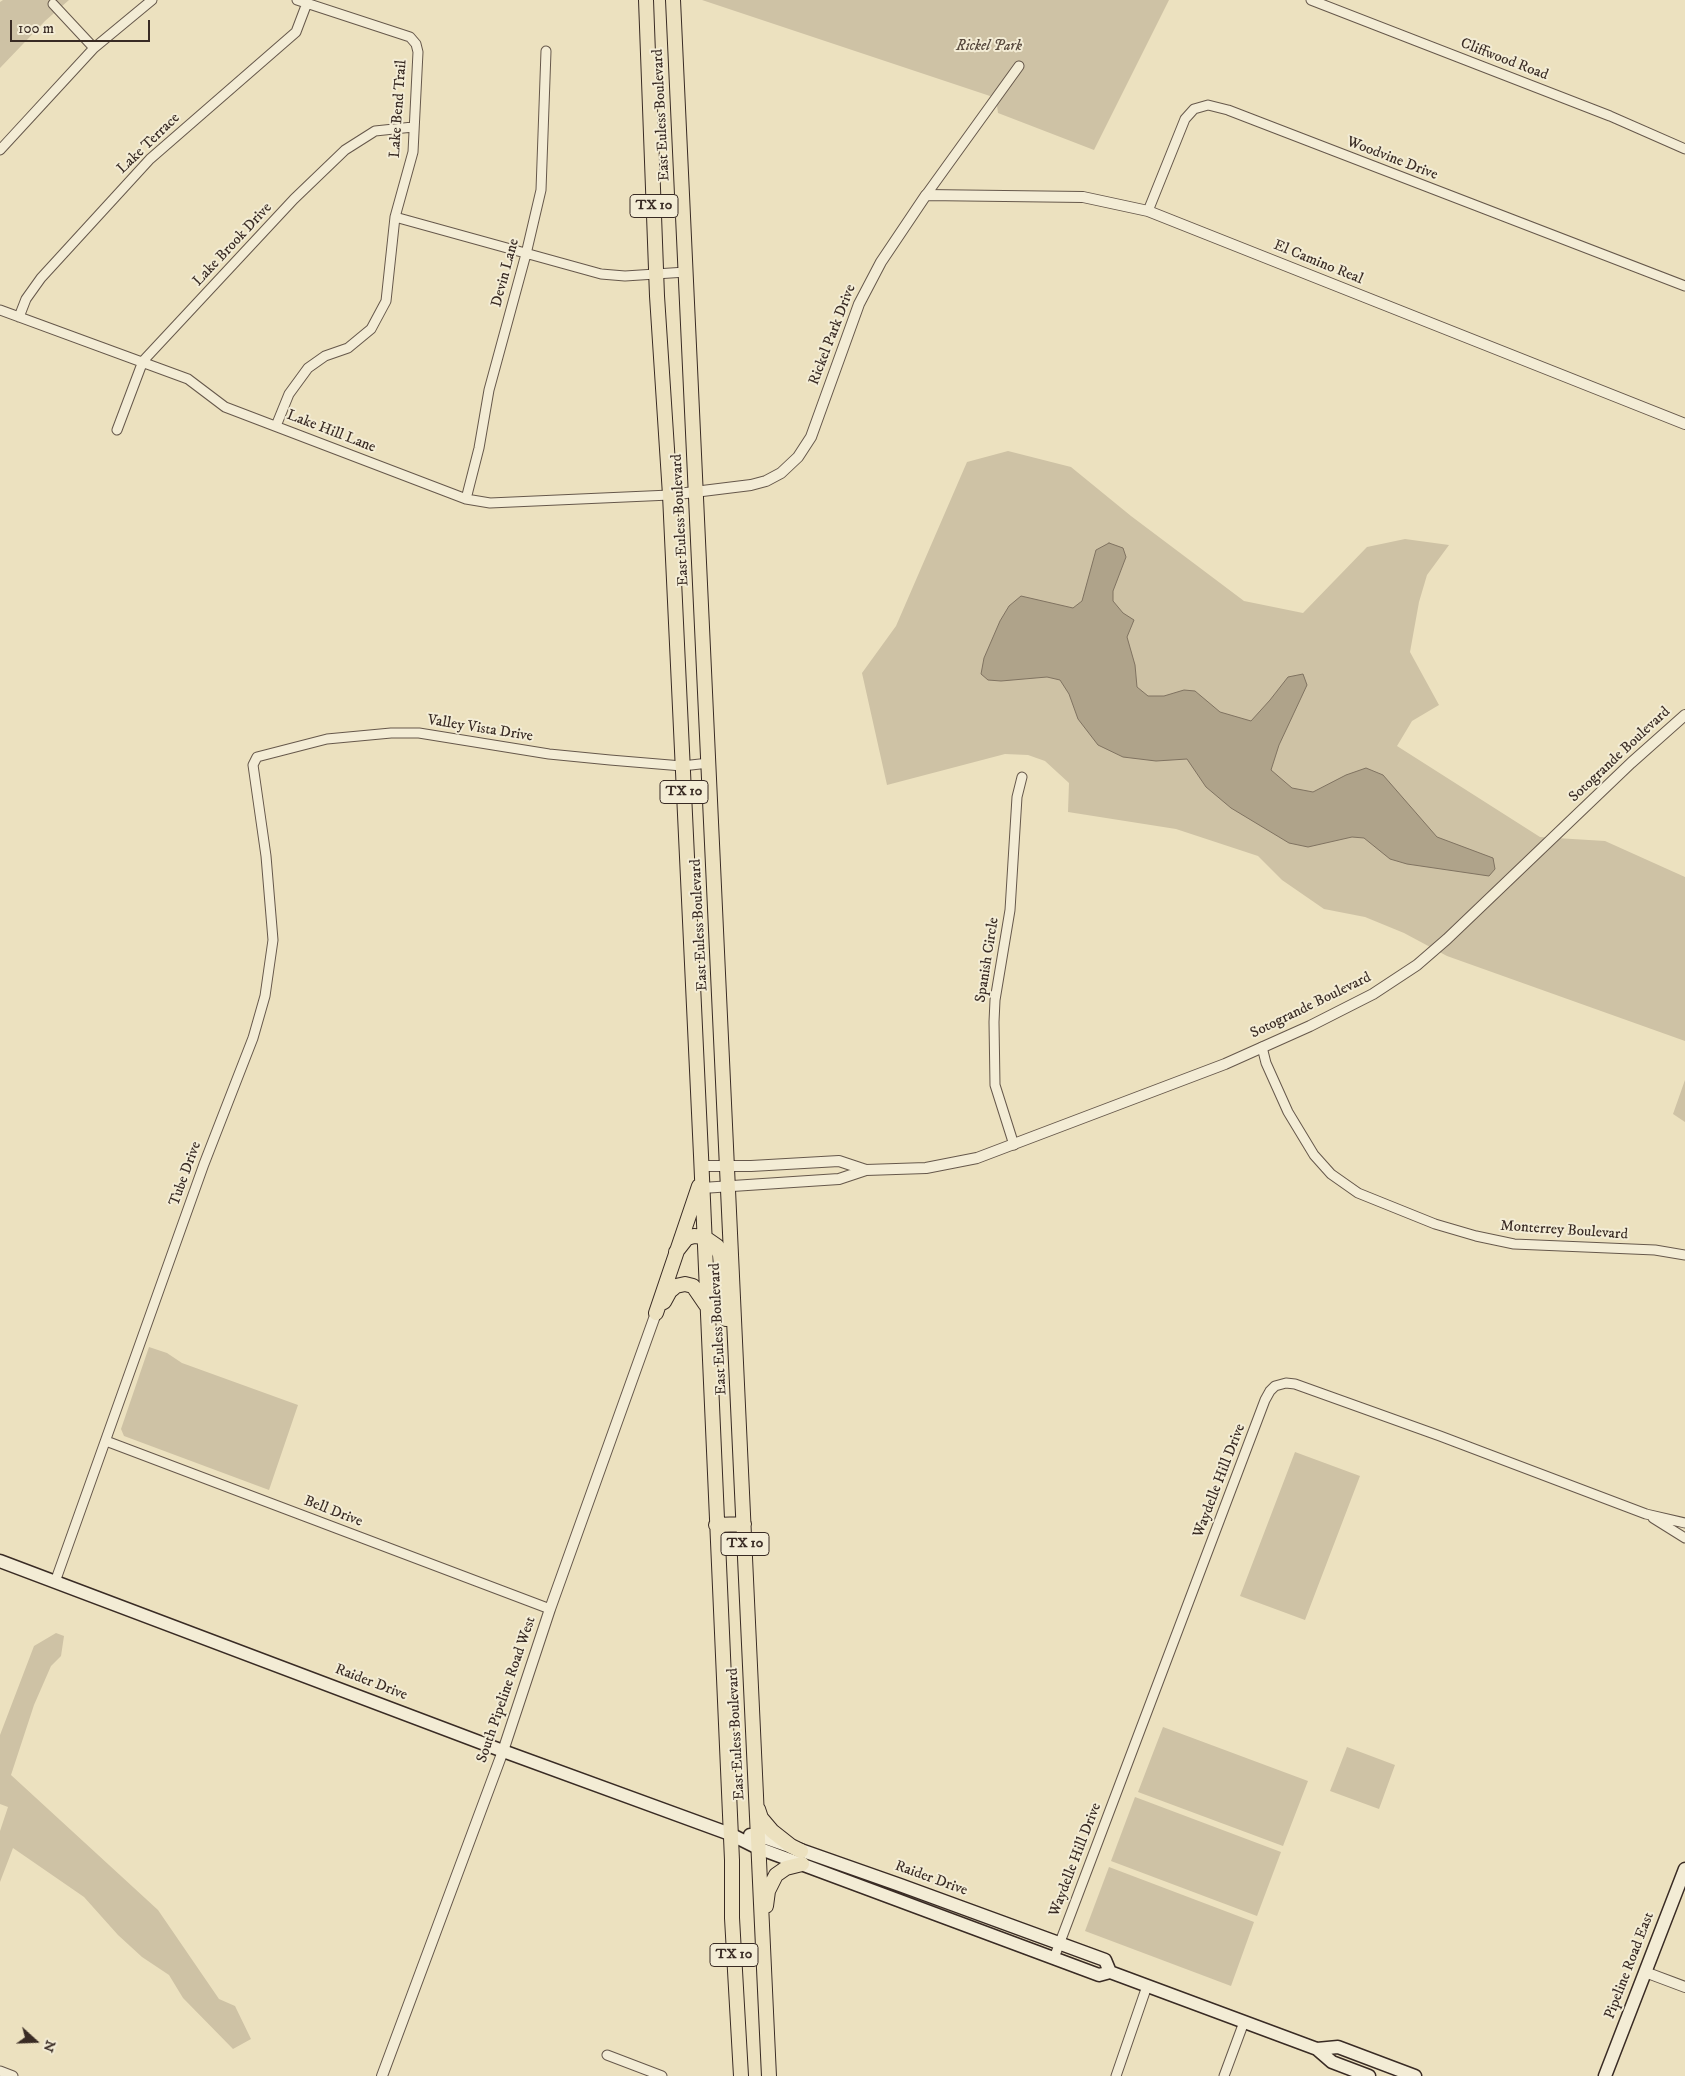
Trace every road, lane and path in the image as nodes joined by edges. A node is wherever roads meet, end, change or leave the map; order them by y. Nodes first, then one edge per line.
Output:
1 (152, 0) edge
2 (297, 0) edge
3 (646, 0) edge
4 (673, 0) edge
5 (1311, 0) edge
6 (307, 3) junction
7 (53, 4) dead end
8 (94, 48) junction
9 (546, 51) dead end
10 (1019, 66) dead end
11 (413, 127) junction
12 (1685, 149) edge
13 (0, 150) edge
14 (926, 195) junction
15 (1148, 211) junction
16 (395, 217) junction
17 (526, 254) junction
18 (686, 272) junction
19 (656, 274) junction
20 (1685, 286) edge
21 (0, 310) edge
22 (19, 317) junction
23 (143, 361) junction
24 (1685, 424) edge
25 (276, 426) junction
26 (118, 430) dead end
27 (696, 492) junction
28 (670, 495) junction
29 (466, 499) junction
30 (1685, 715) edge
31 (709, 763) junction
32 (253, 765) joint
33 (682, 766) junction
34 (1022, 777) dead end
35 (1262, 1047) junction
36 (1014, 1145) junction
37 (728, 1167) junction
38 (866, 1170) junction
39 (702, 1178) junction
40 (729, 1186) junction
41 (704, 1237) junction
42 (676, 1252) junction
43 (1685, 1255) edge
44 (707, 1306) junction
45 (656, 1313) junction
46 (736, 1359) junction
47 (106, 1441) junction
48 (1646, 1514) junction
49 (1685, 1523) edge
50 (744, 1524) junction
51 (716, 1525) junction
52 (1685, 1538) edge
53 (0, 1561) edge
54 (55, 1582) junction
55 (550, 1609) junction
56 (503, 1751) junction
57 (756, 1804) junction
58 (730, 1834) junction
59 (758, 1841) junction
60 (802, 1858) junction
61 (1685, 1869) edge
62 (868, 1874) junction
63 (864, 1887) junction
64 (762, 1929) junction
65 (1059, 1943) junction
66 (1054, 1958) junction
67 (1110, 1972) junction
68 (1645, 1972) junction
69 (1147, 1986) junction
70 (1685, 1987) edge
71 (1244, 2022) junction
72 (1317, 2049) junction
73 (607, 2055) dead end
74 (0, 2071) edge
75 (14, 2076) edge
76 (382, 2076) edge
77 (662, 2076) edge
78 (741, 2076) edge
79 (769, 2076) edge
80 (1116, 2076) edge
81 (1224, 2076) edge
82 (1369, 2076) edge
83 (1415, 2076) edge
84 (1605, 2076) edge

1 - 8 street
2 - 6 street
3 - 19 main road, East Euless Boulevard / TX 10
4 - 18 main road, East Euless Boulevard / TX 10
5 - 12 street, Cliffwood Road
6 - 11 street, Lake Bend Trail
6 - 22 street, Lake Terrace
7 - 8 street
8 - 13 street
9 - 17 street, Devin Lane
10 - 14 street, Rickel Park Drive
11 - 16 street, Lake Bend Trail
11 - 23 street, Lake Brook Drive
14 - 15 street, El Camino Real
14 - 27 street, Rickel Park Drive
15 - 20 street, Woodvine Drive
15 - 24 street, El Camino Real
16 - 17 street
16 - 25 street, Lake Bend Trail
17 - 19 street
17 - 29 street, Devin Lane
18 - 19 street
18 - 27 main road, East Euless Boulevard / TX 10
19 - 28 main road, East Euless Boulevard / TX 10
21 - 22 street, Lake Hill Lane
22 - 23 street, Lake Hill Lane
23 - 25 street, Lake Hill Lane
23 - 26 street, Lake Brook Drive
25 - 29 street, Lake Hill Lane
27 - 28 street, Rickel Park Drive
27 - 31 main road, East Euless Boulevard / TX 10
28 - 29 street, Lake Hill Lane
28 - 33 main road, East Euless Boulevard / TX 10
30 - 35 street, Sotogrande Boulevard
31 - 33 street, Valley Vista Drive
31 - 37 main road, East Euless Boulevard / TX 10
32 - 33 street, Valley Vista Drive
32 - 47 street, Tube Drive
33 - 39 main road, East Euless Boulevard / TX 10
34 - 36 street, Spanish Circle
35 - 36 street, Sotogrande Boulevard
35 - 43 street, Monterrey Boulevard
36 - 38 street, Sotogrande Boulevard
37 - 38 street, Sotogrande Boulevard
37 - 39 street, Sotogrande Boulevard
37 - 40 main road, East Euless Boulevard / TX 10
38 - 40 street, Sotogrande Boulevard
39 - 40 street, Sotogrande Boulevard
39 - 41 main road, East Euless Boulevard / TX 10
39 - 42 main road
40 - 46 main road, East Euless Boulevard / TX 10
41 - 42 main road
41 - 44 main road, East Euless Boulevard / TX 10
41 - 46 main road
42 - 45 main road
44 - 45 main road
44 - 51 main road, East Euless Boulevard / TX 10
45 - 55 street, South Pipeline Road West
46 - 50 main road, East Euless Boulevard / TX 10
47 - 54 street, Tube Drive
47 - 55 street, Bell Drive
48 - 49 street, Waydelle Hill Drive
48 - 52 street, Waydelle Hill Drive
48 - 65 street, Waydelle Hill Drive
50 - 51 main road
50 - 57 main road, East Euless Boulevard / TX 10
51 - 58 main road, East Euless Boulevard / TX 10
53 - 54 main road, Raider Drive
54 - 56 main road, Raider Drive
55 - 56 street, South Pipeline Road West
56 - 58 main road, Raider Drive
56 - 76 street, South Pipeline Road West
57 - 59 main road, East Euless Boulevard / TX 10
57 - 60 main road
58 - 59 main road, Raider Drive
58 - 78 main road, TX 10
59 - 60 main road, Raider Drive
59 - 64 main road, TX 10
60 - 62 main road, Raider Drive
60 - 63 main road, Raider Drive
60 - 64 main road
61 - 68 main road, Pipeline Road East
62 - 63 main road
62 - 65 main road, Raider Drive
63 - 66 main road, Raider Drive
64 - 79 main road, TX 10
65 - 66 street, Waydelle Hill Drive
65 - 67 main road, Raider Drive
66 - 67 main road, Raider Drive
67 - 69 main road, Raider Drive
68 - 70 street
68 - 84 main road, Pipeline Road East
69 - 71 main road, Raider Drive
69 - 80 street
71 - 72 main road, Raider Drive
71 - 81 street
72 - 82 main road, Raider Drive
72 - 83 main road, Raider Drive
73 - 77 street
74 - 75 street

